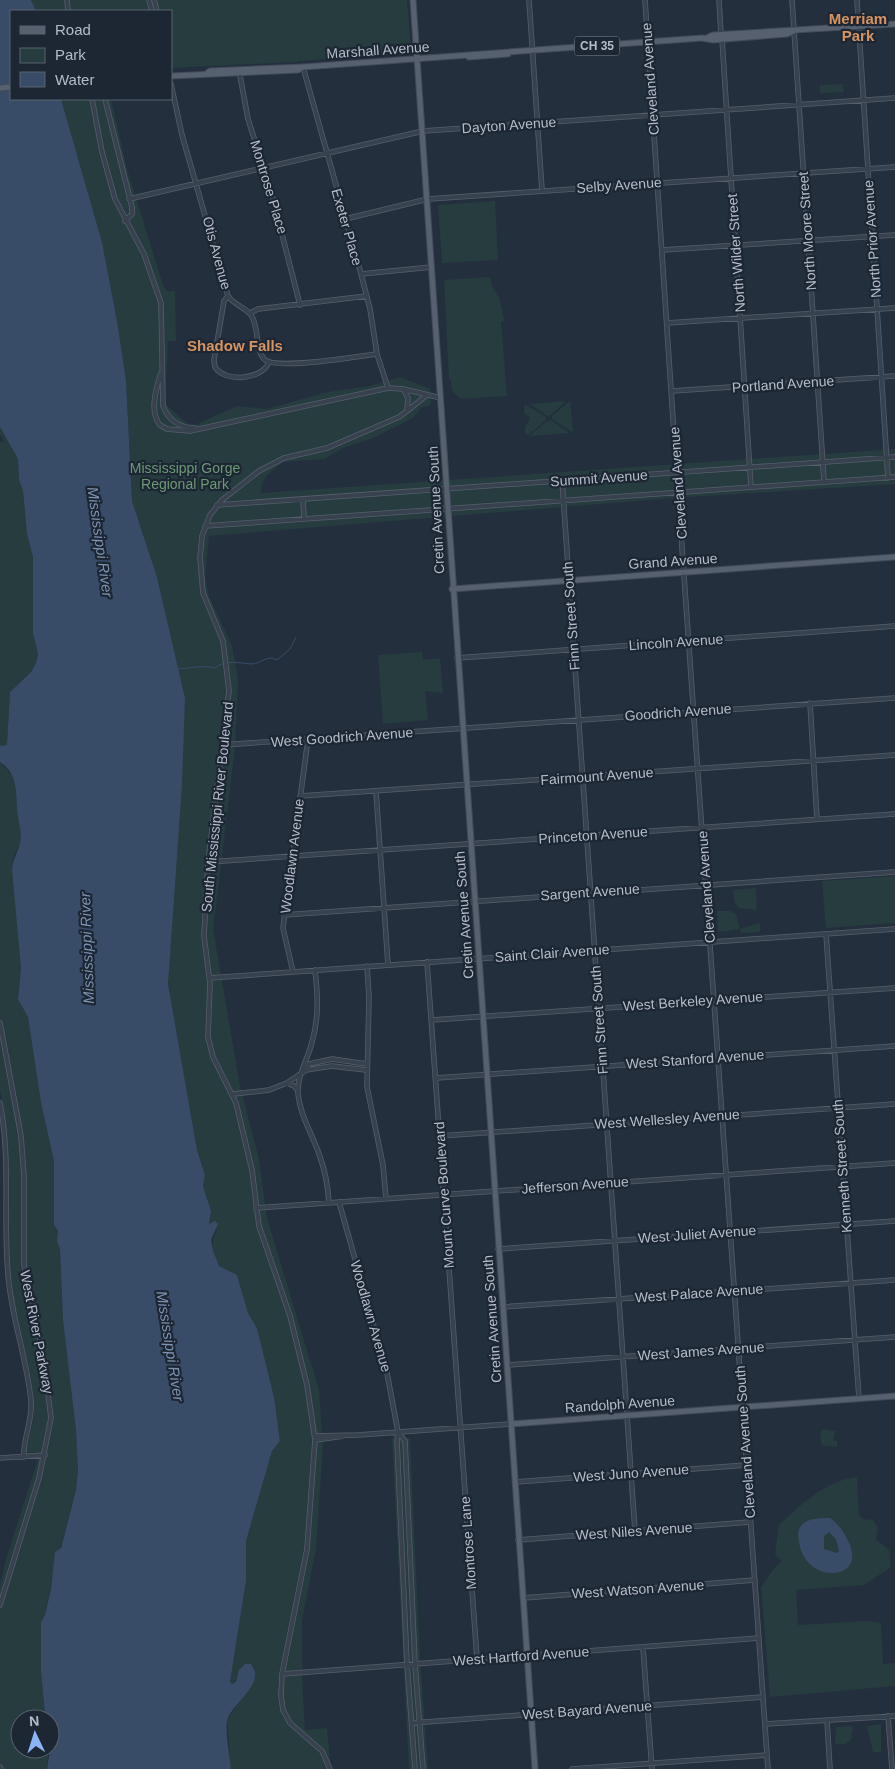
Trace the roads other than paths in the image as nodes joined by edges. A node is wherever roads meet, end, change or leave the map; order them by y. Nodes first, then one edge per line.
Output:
1 (413, 0) edge
2 (529, 0) edge
3 (645, 0) edge
4 (719, 0) edge
5 (792, 0) edge
6 (857, 0) edge
7 (895, 24) edge
8 (859, 26) junction
9 (794, 31) junction
10 (721, 37) junction
11 (649, 43) junction
12 (533, 51) junction
13 (417, 59) junction
14 (303, 67) junction
15 (239, 72) junction
16 (172, 76) edge
17 (172, 89) edge
18 (895, 98) edge
19 (92, 100) edge
20 (105, 100) edge
21 (863, 100) junction
22 (799, 105) junction
23 (726, 109) junction
24 (653, 114) junction
25 (538, 122) junction
26 (423, 131) junction
27 (326, 153) junction
28 (895, 167) edge
29 (264, 168) junction
30 (868, 168) junction
31 (803, 172) junction
32 (730, 177) junction
33 (657, 182) junction
34 (197, 183) junction
35 (542, 190) junction
36 (129, 199) junction
37 (428, 199) junction
38 (344, 219) junction
39 (125, 221) junction
40 (895, 234) edge
41 (872, 236) junction
42 (808, 240) junction
43 (735, 245) junction
44 (662, 250) junction
45 (432, 267) junction
46 (361, 274) junction
47 (228, 296) junction
48 (367, 296) junction
49 (300, 305) junction
50 (895, 308) edge
51 (877, 309) junction
52 (250, 313) junction
53 (813, 314) junction
54 (740, 318) junction
55 (667, 323) junction
56 (377, 354) junction
57 (269, 362) junction
58 (161, 373) junction
59 (895, 376) edge
60 (881, 377) junction
61 (818, 381) junction
62 (744, 386) junction
63 (388, 388) junction
64 (403, 389) junction
65 (672, 391) junction
66 (427, 395) junction
67 (441, 398) junction
68 (407, 411) junction
69 (200, 428) junction
70 (895, 457) edge
71 (887, 458) junction
72 (823, 462) junction
73 (749, 468) junction
74 (677, 473) junction
75 (895, 477) edge
76 (888, 478) junction
77 (562, 480) junction
78 (824, 482) junction
79 (751, 487) junction
80 (447, 489) junction
81 (678, 492) junction
82 (303, 500) junction
83 (563, 502) junction
84 (217, 506) junction
85 (448, 509) junction
86 (304, 518) junction
87 (205, 526) junction
88 (895, 557) edge
89 (684, 571) junction
90 (568, 580) junction
91 (452, 589) junction
92 (895, 626) edge
93 (689, 641) junction
94 (573, 649) junction
95 (457, 658) junction
96 (895, 698) edge
97 (810, 703) junction
98 (694, 711) junction
99 (578, 719) junction
100 (462, 728) junction
101 (308, 739) junction
102 (222, 745) junction
103 (895, 755) edge
104 (813, 761) junction
105 (698, 768) junction
106 (582, 777) junction
107 (466, 785) junction
108 (376, 791) junction
109 (300, 796) junction
110 (895, 814) edge
111 (817, 819) junction
112 (702, 827) junction
113 (586, 835) junction
114 (470, 843) junction
115 (380, 850) junction
116 (292, 856) junction
117 (208, 862) junction
118 (895, 872) edge
119 (706, 884) junction
120 (590, 892) junction
121 (474, 901) junction
122 (384, 908) junction
123 (284, 915) junction
124 (895, 930) edge
125 (826, 934) junction
126 (710, 941) junction
127 (594, 950) junction
128 (478, 958) junction
129 (427, 962) junction
130 (388, 964) junction
131 (367, 966) junction
132 (316, 970) junction
133 (293, 972) junction
134 (209, 978) junction
135 (895, 988) edge
136 (830, 992) junction
137 (714, 999) junction
138 (598, 1008) junction
139 (482, 1016) junction
140 (432, 1020) junction
141 (0, 1023) edge
142 (895, 1046) edge
143 (834, 1050) junction
144 (718, 1058) junction
145 (367, 1064) junction
146 (602, 1066) junction
147 (306, 1070) junction
148 (366, 1070) junction
149 (301, 1073) junction
150 (486, 1074) junction
151 (436, 1078) junction
152 (286, 1083) junction
153 (298, 1091) junction
154 (233, 1094) junction
155 (0, 1103) edge
156 (895, 1104) edge
157 (838, 1108) junction
158 (722, 1115) junction
159 (606, 1124) junction
160 (490, 1132) junction
161 (440, 1136) junction
162 (895, 1163) edge
163 (842, 1166) junction
164 (726, 1174) junction
165 (610, 1182) junction
166 (494, 1191) junction
167 (444, 1194) junction
168 (386, 1198) junction
169 (339, 1202) junction
170 (329, 1203) junction
171 (256, 1208) junction
172 (895, 1221) edge
173 (0, 1224) edge
174 (6, 1224) junction
175 (846, 1224) junction
176 (730, 1231) junction
177 (615, 1240) junction
178 (498, 1249) junction
179 (895, 1280) edge
180 (850, 1283) junction
181 (735, 1290) junction
182 (619, 1298) junction
183 (502, 1307) junction
184 (895, 1337) edge
185 (854, 1340) junction
186 (739, 1348) junction
187 (623, 1356) junction
188 (506, 1365) junction
189 (895, 1396) edge
190 (858, 1398) junction
191 (743, 1406) junction
192 (627, 1414) junction
193 (511, 1424) junction
194 (460, 1427) junction
195 (398, 1432) junction
196 (315, 1438) junction
197 (45, 1455) junction
198 (24, 1457) junction
199 (0, 1458) edge
200 (747, 1465) junction
201 (631, 1472) junction
202 (514, 1482) junction
203 (409, 1515) junction
204 (401, 1516) junction
205 (750, 1522) junction
206 (635, 1531) junction
207 (518, 1540) junction
208 (755, 1580) junction
209 (404, 1583) junction
210 (412, 1583) junction
211 (522, 1598) junction
212 (0, 1605) edge
213 (759, 1638) junction
214 (644, 1648) junction
215 (526, 1656) junction
216 (476, 1659) junction
217 (407, 1664) junction
218 (414, 1664) junction
219 (282, 1674) junction
220 (763, 1697) junction
221 (648, 1705) junction
222 (531, 1714) junction
223 (888, 1716) junction
224 (895, 1716) edge
225 (827, 1720) junction
226 (420, 1722) junction
227 (412, 1723) junction
228 (765, 1724) junction
229 (767, 1755) junction
230 (652, 1763) junction
231 (330, 1769) edge
232 (415, 1769) edge
233 (423, 1769) edge
234 (534, 1769) edge
235 (572, 1769) edge
236 (652, 1769) edge
237 (768, 1769) edge
238 (830, 1769) edge
239 (892, 1769) edge

1 - 13 main road, Cretin Avenue South
2 - 12 street
3 - 11 street, Cleveland Avenue
4 - 10 street, North Wilder Street
5 - 9 street, North Moore Street
6 - 8 street, North Prior Avenue
7 - 8 main road, Marshall Avenue / CH 35
8 - 9 main road, Marshall Avenue / CH 35
8 - 21 street, North Prior Avenue
9 - 10 main road, Marshall Avenue / CH 35
9 - 22 street, North Moore Street
10 - 11 main road, Marshall Avenue / CH 35
10 - 23 street, North Wilder Street
11 - 12 main road, Marshall Avenue / CH 35
11 - 24 street, Cleveland Avenue
12 - 13 main road, Marshall Avenue / CH 35
12 - 25 street
13 - 14 main road, Marshall Avenue / CH 35
13 - 26 main road, Cretin Avenue South
14 - 15 main road, Marshall Avenue / CH 35
14 - 27 street, Exeter Place
15 - 16 main road, Marshall Avenue / CH 35
15 - 29 street, Montrose Place
17 - 34 street, Otis Avenue
18 - 21 street, Dayton Avenue
19 - 39 street
20 - 36 street
21 - 22 street, Dayton Avenue
21 - 30 street, North Prior Avenue
22 - 23 street, Dayton Avenue
22 - 31 street, North Moore Street
23 - 24 street, Dayton Avenue
23 - 32 street, North Wilder Street
24 - 25 street, Dayton Avenue
24 - 33 street, Cleveland Avenue
25 - 26 street, Dayton Avenue
25 - 35 street
26 - 27 street, Dayton Avenue
26 - 37 main road, Cretin Avenue South
27 - 29 street, Dayton Avenue
27 - 38 street, Exeter Place
28 - 30 street, Selby Avenue
29 - 34 street, Dayton Avenue
29 - 49 street, Montrose Place
30 - 31 street, Selby Avenue
30 - 41 street, North Prior Avenue
31 - 32 street, Selby Avenue
31 - 42 street, North Moore Street
32 - 33 street, Selby Avenue
32 - 43 street, North Wilder Street
33 - 35 street, Selby Avenue
33 - 44 street, Cleveland Avenue
34 - 36 street, Dayton Avenue
34 - 47 street, Otis Avenue
35 - 37 street, Selby Avenue
36 - 39 street
37 - 38 street, Selby Avenue
37 - 45 main road, Cretin Avenue South
38 - 46 street, Exeter Place
39 - 58 street
40 - 41 street
41 - 42 street
41 - 51 street, North Prior Avenue
42 - 43 street
42 - 53 street, North Moore Street
43 - 44 street
43 - 54 street, North Wilder Street
44 - 55 street, Cleveland Avenue
45 - 46 street
45 - 67 main road, Cretin Avenue South
46 - 48 street, Exeter Place
47 - 52 street, Otis Avenue
47 - 57 street
48 - 49 street
48 - 56 street, Exeter Place
49 - 52 street
50 - 51 street
51 - 53 street
51 - 60 street, North Prior Avenue
52 - 57 street
53 - 54 street
53 - 61 street, North Moore Street
54 - 55 street
54 - 62 street, North Wilder Street
55 - 65 street, Cleveland Avenue
56 - 57 street
56 - 63 street, Exeter Place
58 - 69 street
58 - 69 street
59 - 60 street, Portland Avenue
60 - 61 street, Portland Avenue
60 - 71 street, North Prior Avenue
61 - 62 street, Portland Avenue
61 - 72 street, North Moore Street
62 - 65 street, Portland Avenue
62 - 73 street, North Wilder Street
63 - 64 street
63 - 69 street
64 - 66 street
64 - 68 street
65 - 74 street, Cleveland Avenue
66 - 67 street
66 - 68 street
67 - 80 main road, Cretin Avenue South
68 - 84 street
70 - 71 street, Summit Avenue
71 - 72 street, Summit Avenue
71 - 76 street, North Prior Avenue
72 - 73 street, Summit Avenue
72 - 78 street, North Moore Street
73 - 74 street, Summit Avenue
73 - 79 street, North Wilder Street
74 - 77 street, Summit Avenue
74 - 81 street, Cleveland Avenue
75 - 76 street, Summit Avenue
76 - 78 street, Summit Avenue
77 - 80 street, Summit Avenue
77 - 83 street, Finn Street South
78 - 79 street, Summit Avenue
79 - 81 street, Summit Avenue
80 - 82 street, Summit Avenue
80 - 85 main road, Cretin Avenue South
81 - 83 street, Summit Avenue
81 - 89 street, Cleveland Avenue
82 - 84 street, Summit Avenue
82 - 86 street
83 - 85 street, Summit Avenue
83 - 90 street, Finn Street South
84 - 87 street, South Mississippi River Boulevard
85 - 86 street, Summit Avenue
85 - 91 main road, Cretin Avenue South
86 - 87 street, Summit Avenue
87 - 102 street, South Mississippi River Boulevard
88 - 89 main road, Grand Avenue
89 - 90 main road, Grand Avenue
89 - 93 street, Cleveland Avenue
90 - 91 main road, Grand Avenue
90 - 94 street, Finn Street South
91 - 95 main road, Cretin Avenue South
92 - 93 street, Lincoln Avenue
93 - 94 street, Lincoln Avenue
93 - 98 street, Cleveland Avenue
94 - 95 street, Lincoln Avenue
94 - 99 street, Finn Street South
95 - 100 main road, Cretin Avenue South
96 - 97 street, Goodrich Avenue
97 - 98 street, Goodrich Avenue
97 - 104 street
98 - 99 street, Goodrich Avenue
98 - 105 street, Cleveland Avenue
99 - 100 street, Goodrich Avenue
99 - 106 street, Finn Street South
100 - 101 street, West Goodrich Avenue
100 - 107 main road, Cretin Avenue South
101 - 102 street, West Goodrich Avenue
101 - 109 street, Woodlawn Avenue
102 - 117 street, South Mississippi River Boulevard
103 - 104 street, Fairmount Avenue
104 - 105 street, Fairmount Avenue
104 - 111 street
105 - 106 street, Fairmount Avenue
105 - 112 street, Cleveland Avenue
106 - 107 street, Fairmount Avenue
106 - 113 street, Finn Street South
107 - 108 street, Fairmount Avenue
107 - 114 main road, Cretin Avenue South
108 - 109 street, Fairmount Avenue
108 - 115 street
109 - 116 street, Woodlawn Avenue
110 - 111 street, Princeton Avenue
111 - 112 street, Princeton Avenue
112 - 113 street, Princeton Avenue
112 - 119 street, Cleveland Avenue
113 - 114 street, Princeton Avenue
113 - 120 street, Finn Street South
114 - 115 street, Princeton Avenue
114 - 121 main road, Cretin Avenue South
115 - 116 street, Princeton Avenue
115 - 122 street
116 - 117 street, Princeton Avenue
116 - 123 street, Woodlawn Avenue
117 - 134 street, South Mississippi River Boulevard
118 - 119 street, Sargent Avenue
119 - 120 street, Sargent Avenue
119 - 126 street, Cleveland Avenue
120 - 121 street, Sargent Avenue
120 - 127 street, Finn Street South
121 - 122 street, Sargent Avenue
121 - 128 main road, Cretin Avenue South
122 - 123 street, Sargent Avenue
122 - 130 street
123 - 133 street, Woodlawn Avenue
124 - 125 street, Saint Clair Avenue
125 - 126 street, Saint Clair Avenue
125 - 136 street, Kenneth Street South
126 - 127 street, Saint Clair Avenue
126 - 137 street, Cleveland Avenue
127 - 128 street, Saint Clair Avenue
127 - 138 street, Finn Street South
128 - 129 street, Saint Clair Avenue
128 - 139 main road, Cretin Avenue South
129 - 130 street, Saint Clair Avenue
129 - 140 street, Mount Curve Boulevard
130 - 131 street, Saint Clair Avenue
131 - 132 street, Saint Clair Avenue
131 - 145 street
132 - 133 street, Saint Clair Avenue
132 - 149 street
133 - 134 street, Saint Clair Avenue
134 - 154 street, South Mississippi River Boulevard
135 - 136 street, West Berkeley Avenue
136 - 137 street, West Berkeley Avenue
136 - 143 street, Kenneth Street South
137 - 138 street, West Berkeley Avenue
137 - 144 street, Cleveland Avenue
138 - 139 street, West Berkeley Avenue
138 - 146 street, Finn Street South
139 - 140 street, West Berkeley Avenue
139 - 150 main road, Cretin Avenue South
140 - 151 street, Mount Curve Boulevard
141 - 197 street, West River Parkway
142 - 143 street, West Stanford Avenue
143 - 144 street, West Stanford Avenue
143 - 157 street, Kenneth Street South
144 - 146 street, West Stanford Avenue
144 - 158 street, Cleveland Avenue
145 - 147 street
145 - 148 street
146 - 150 street, West Stanford Avenue
146 - 159 street, Finn Street South
147 - 148 street
147 - 149 street
148 - 168 street
149 - 152 street
149 - 153 street
150 - 151 street, West Stanford Avenue
150 - 160 main road, Cretin Avenue South
151 - 161 street, Mount Curve Boulevard
152 - 153 street
152 - 154 street
153 - 170 street
154 - 171 street, South Mississippi River Boulevard
155 - 174 street
156 - 157 street, West Wellesley Avenue
157 - 158 street, West Wellesley Avenue
157 - 163 street, Kenneth Street South
158 - 159 street, West Wellesley Avenue
158 - 164 street, Cleveland Avenue South
159 - 160 street, West Wellesley Avenue
159 - 165 street, Finn Street South
160 - 161 street, West Wellesley Avenue
160 - 166 main road, Cretin Avenue South
161 - 167 street, Mount Curve Boulevard
162 - 163 street, Jefferson Avenue
163 - 164 street, Jefferson Avenue
163 - 175 street, Kenneth Street South
164 - 165 street, Jefferson Avenue
164 - 176 street, Cleveland Avenue South
165 - 166 street, Jefferson Avenue
165 - 177 street, Finn Street South
166 - 167 street, Jefferson Avenue
166 - 178 main road, Cretin Avenue South
167 - 168 street, Jefferson Avenue
167 - 194 street, Mount Curve Boulevard
168 - 169 street, Jefferson Avenue
169 - 170 street, Jefferson Avenue
169 - 195 street, Woodlawn Avenue
170 - 171 street, Jefferson Avenue
171 - 196 street, South Mississippi River Boulevard
172 - 175 street, West Juliet Avenue
173 - 174 street
174 - 198 street
175 - 176 street, West Juliet Avenue
175 - 180 street, Kenneth Street South
176 - 177 street, West Juliet Avenue
176 - 181 street, Cleveland Avenue South
177 - 178 street, West Juliet Avenue
177 - 182 street, Finn Street South
178 - 183 main road, Cretin Avenue South
179 - 180 street, West Palace Avenue
180 - 181 street, West Palace Avenue
180 - 185 street, Kenneth Street South
181 - 182 street, West Palace Avenue
181 - 186 street, Cleveland Avenue South
182 - 183 street, West Palace Avenue
182 - 187 street, Finn Street South
183 - 188 main road, Cretin Avenue South
184 - 185 street, West James Avenue
185 - 186 street, West James Avenue
185 - 190 street, Kenneth Street South
186 - 187 street, West James Avenue
186 - 191 street, Cleveland Avenue South
187 - 188 street, West James Avenue
187 - 192 street, Finn Street South
188 - 193 main road, Cretin Avenue South
189 - 190 main road, Randolph Avenue
190 - 191 main road, Randolph Avenue
191 - 192 main road, Randolph Avenue
191 - 200 street, Cleveland Avenue South
192 - 193 main road, Randolph Avenue
192 - 201 street, Finn Street South
193 - 194 street, Randolph Avenue
193 - 202 main road, Cretin Avenue South
194 - 195 street, Randolph Avenue
194 - 216 street, Montrose Lane
195 - 196 street, Randolph Avenue
195 - 203 street
195 - 204 street
196 - 219 street, South Mississippi River Boulevard
197 - 198 street
197 - 212 street, West River Parkway
198 - 199 street
200 - 201 street, West Juno Avenue
200 - 205 street, Cleveland Avenue South
201 - 202 street, West Juno Avenue
201 - 206 street, Finn Street South
202 - 207 main road, Cretin Avenue South
203 - 204 street
203 - 210 street
204 - 209 street
205 - 206 street, West Niles Avenue
205 - 208 street, Cleveland Avenue South
206 - 207 street, West Niles Avenue
207 - 211 main road, Cretin Avenue South
208 - 211 street, West Watson Avenue
208 - 213 street, Cleveland Avenue South
209 - 210 street
209 - 217 street
210 - 218 street
211 - 215 main road, Cretin Avenue South
213 - 214 street, West Hartford Avenue
213 - 220 street, Cleveland Avenue South
214 - 215 street, West Hartford Avenue
214 - 221 street
215 - 216 street, West Hartford Avenue
215 - 222 main road, Cretin Avenue South
216 - 218 street, West Hartford Avenue
217 - 218 street, West Hartford Avenue
217 - 219 street, West Hartford Avenue
217 - 227 street
218 - 226 street
219 - 231 street, South Mississippi River Boulevard
220 - 221 street, West Bayard Avenue
220 - 228 street, Cleveland Avenue South
221 - 222 street, West Bayard Avenue
221 - 230 street
222 - 226 street, West Bayard Avenue
222 - 234 main road, Cretin Avenue South
223 - 224 street
223 - 225 street
223 - 239 street
225 - 228 street
225 - 238 street
226 - 227 street, West Bayard Avenue
226 - 233 street
227 - 232 street
228 - 229 street, Cleveland Avenue South
229 - 230 street
229 - 237 street, Cleveland Avenue South
230 - 235 street
230 - 236 street

